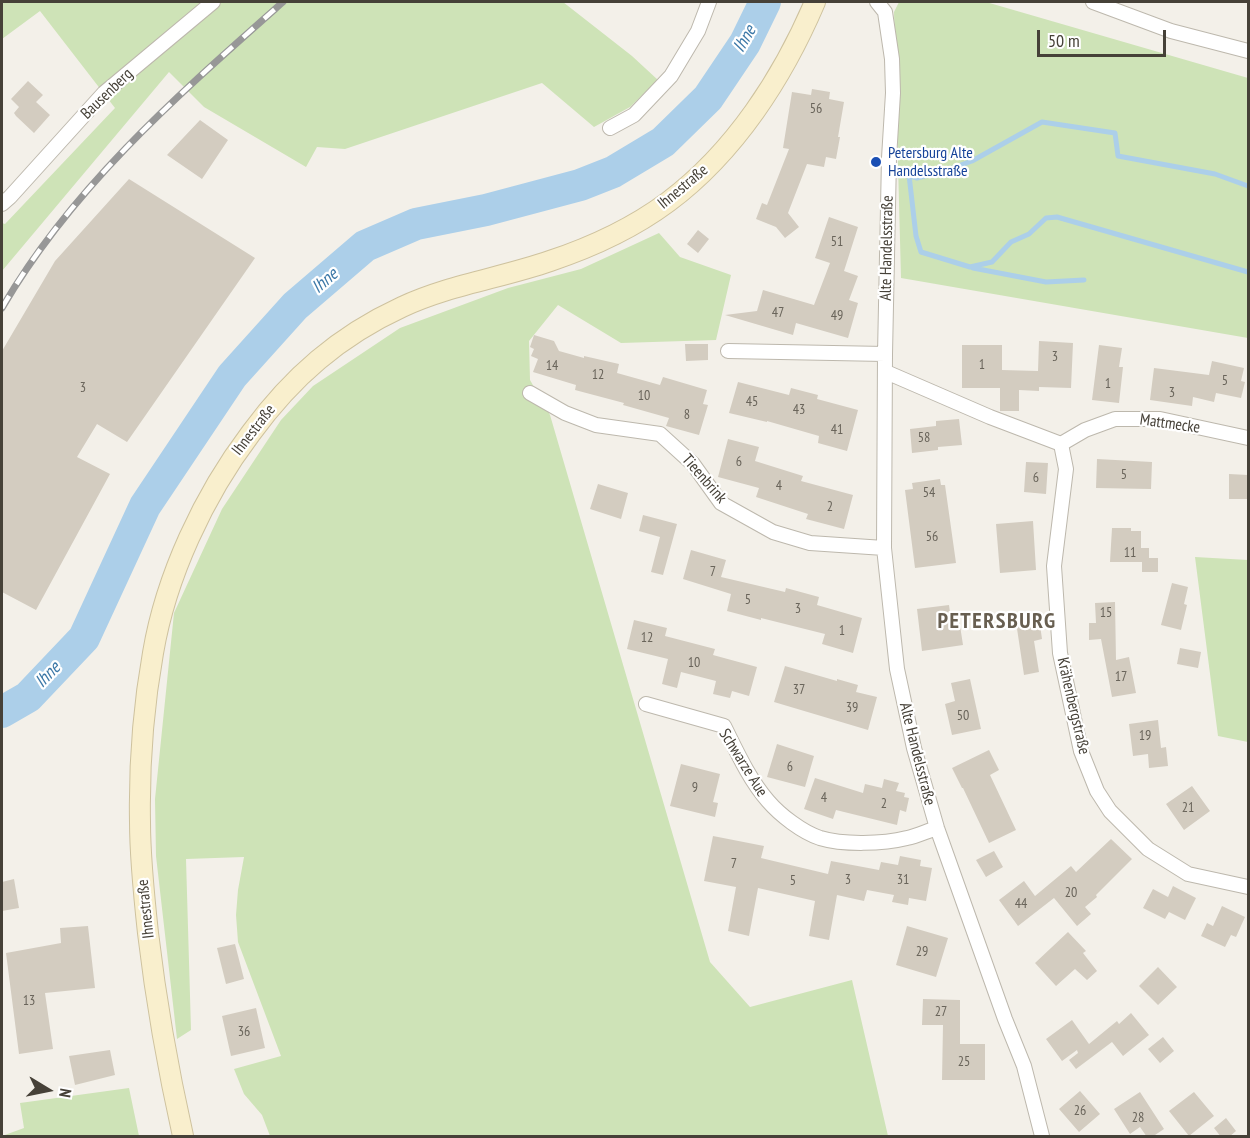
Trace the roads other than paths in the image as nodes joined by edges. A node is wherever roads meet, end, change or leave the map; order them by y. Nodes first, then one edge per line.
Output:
1 (213, 2) edge
2 (709, 2) edge
3 (815, 2) edge
4 (877, 2) edge
5 (1093, 2) edge
6 (1248, 51) edge
7 (610, 128) dead end
8 (6, 200) edge
9 (728, 351) dead end
10 (885, 354) junction
11 (886, 372) junction
12 (531, 393) dead end
13 (1248, 438) edge
14 (1062, 444) junction
15 (884, 548) junction
16 (646, 704) dead end
17 (937, 828) junction
18 (1248, 887) edge
19 (183, 1137) edge
20 (1042, 1137) edge

1 - 8 street, Bausenberg
2 - 7 street
3 - 19 main road, Ihnestraße
4 - 10 street, Alte Handelsstraße
5 - 6 street
9 - 10 street
10 - 11 street, Alte Handelsstraße
11 - 14 street
11 - 15 street, Alte Handelsstraße
12 - 15 street, Tieenbrink
13 - 14 street, Mattmecke
14 - 18 street, Krähenbergstraße
15 - 17 street, Alte Handelsstraße
16 - 17 street, Schwarze Aue
17 - 20 street, Alte Handelsstraße

